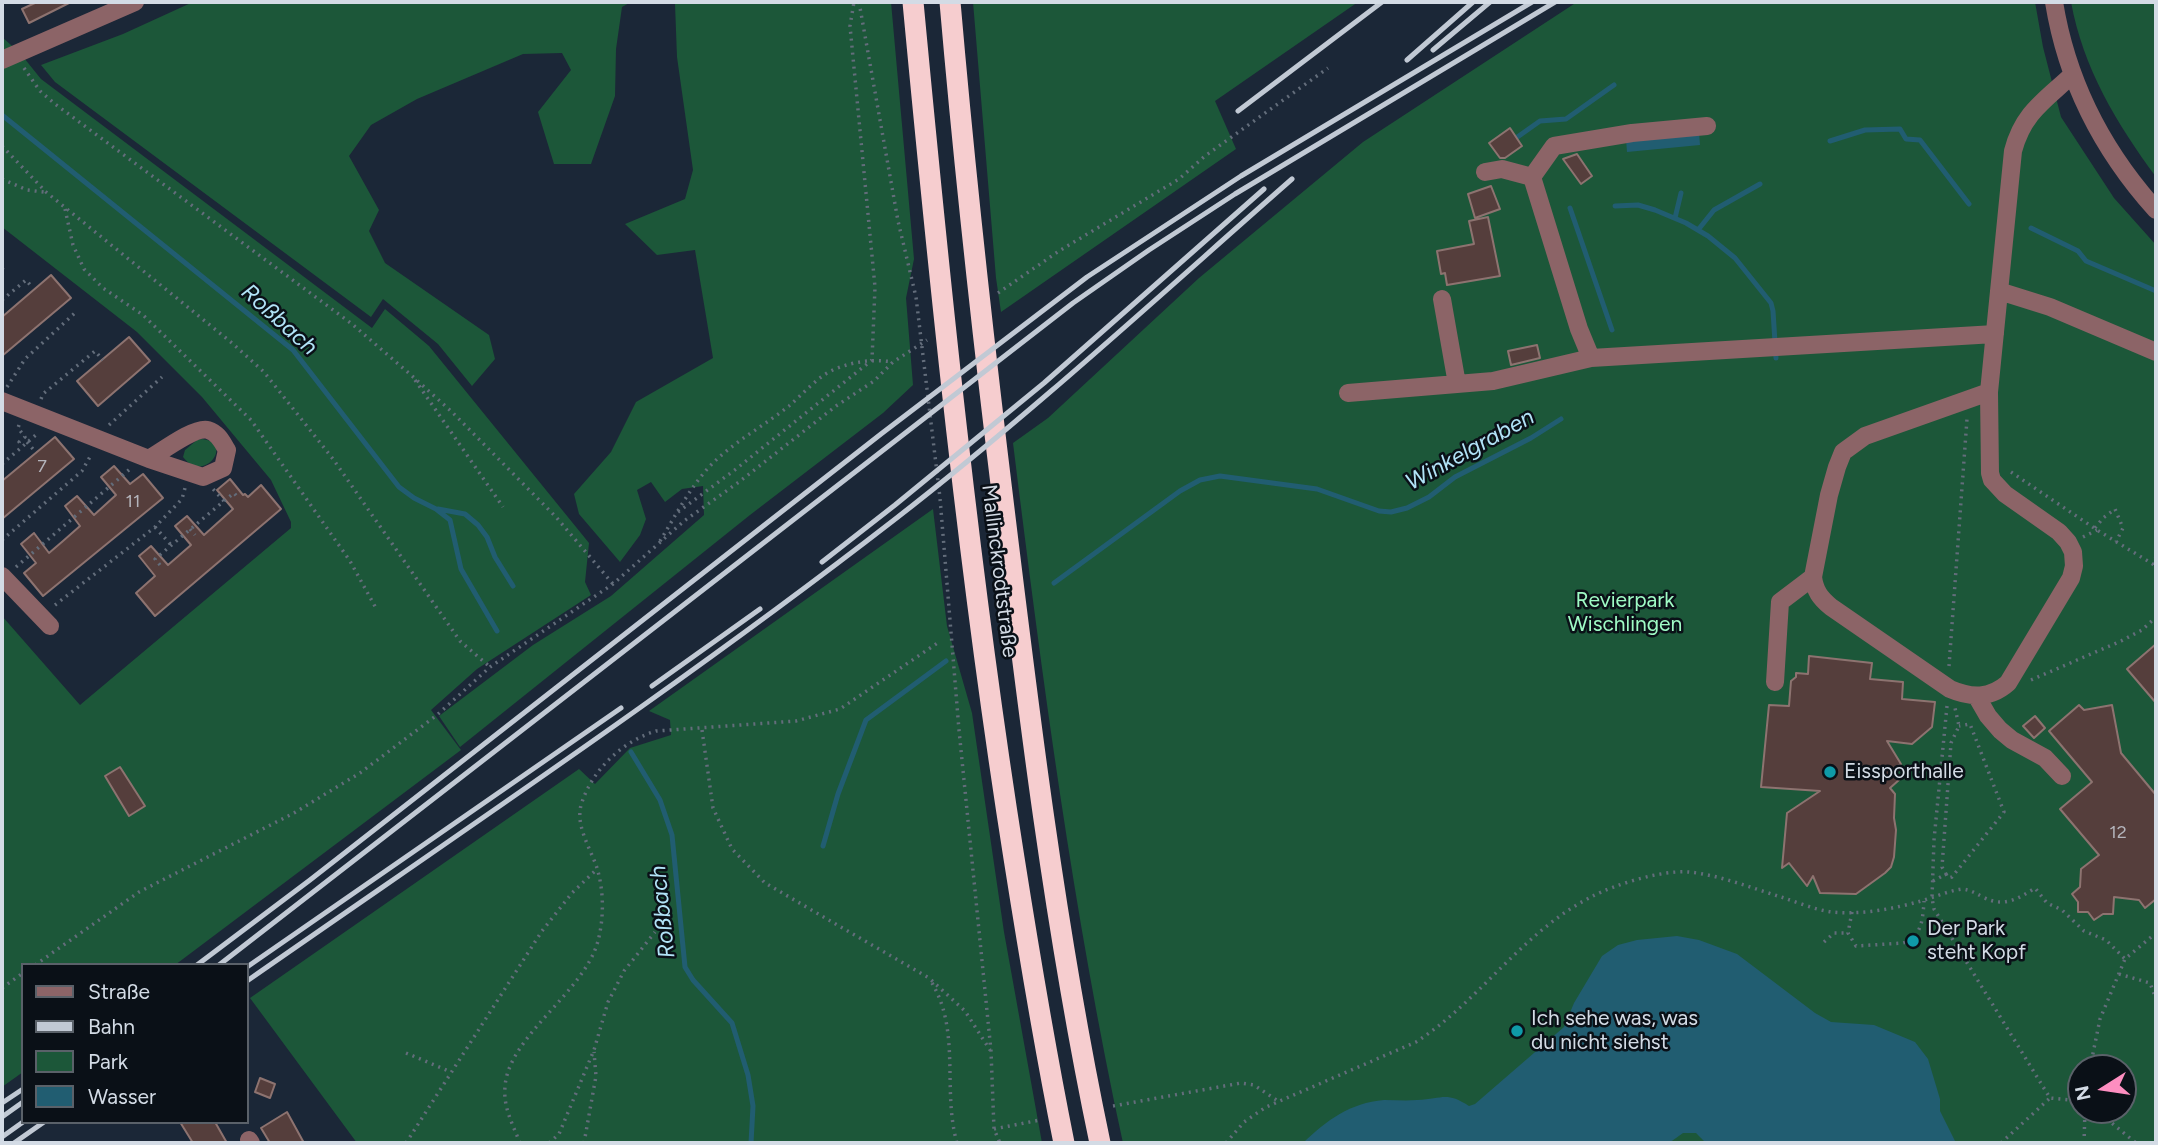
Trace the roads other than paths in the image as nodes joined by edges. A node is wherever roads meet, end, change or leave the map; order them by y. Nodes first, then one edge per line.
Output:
1 (135, 2) edge
2 (913, 2) edge
3 (950, 2) edge
4 (2054, 2) edge
5 (2, 60) edge
6 (2072, 75) junction
7 (1707, 126) dead end
8 (1485, 172) dead end
9 (1532, 177) junction
10 (2156, 210) edge
11 (1999, 291) junction
12 (1442, 299) dead end
13 (1995, 334) junction
14 (2156, 352) edge
15 (1591, 358) junction
16 (1457, 384) junction
17 (1990, 392) junction
18 (1348, 393) dead end
19 (2, 397) edge
20 (143, 457) junction
21 (3, 577) edge
22 (1813, 577) junction
23 (46, 621) road end
24 (1774, 682) dead end
25 (1977, 697) junction
26 (2062, 776) dead end
27 (1064, 1143) edge
28 (1100, 1143) edge

1 - 5 street
2 - 27 highway, Mallinckrodtstraße
3 - 28 highway, Mallinckrodtstraße
4 - 6 street
6 - 10 street
6 - 11 street
7 - 9 street
8 - 9 street
9 - 15 street
11 - 13 street
11 - 14 street
12 - 16 street
13 - 15 street
13 - 17 street
15 - 16 street
16 - 18 street
17 - 22 street
17 - 25 street
19 - 20 street
20 - 20 street
21 - 23 street
22 - 24 street
22 - 25 street
25 - 26 street

